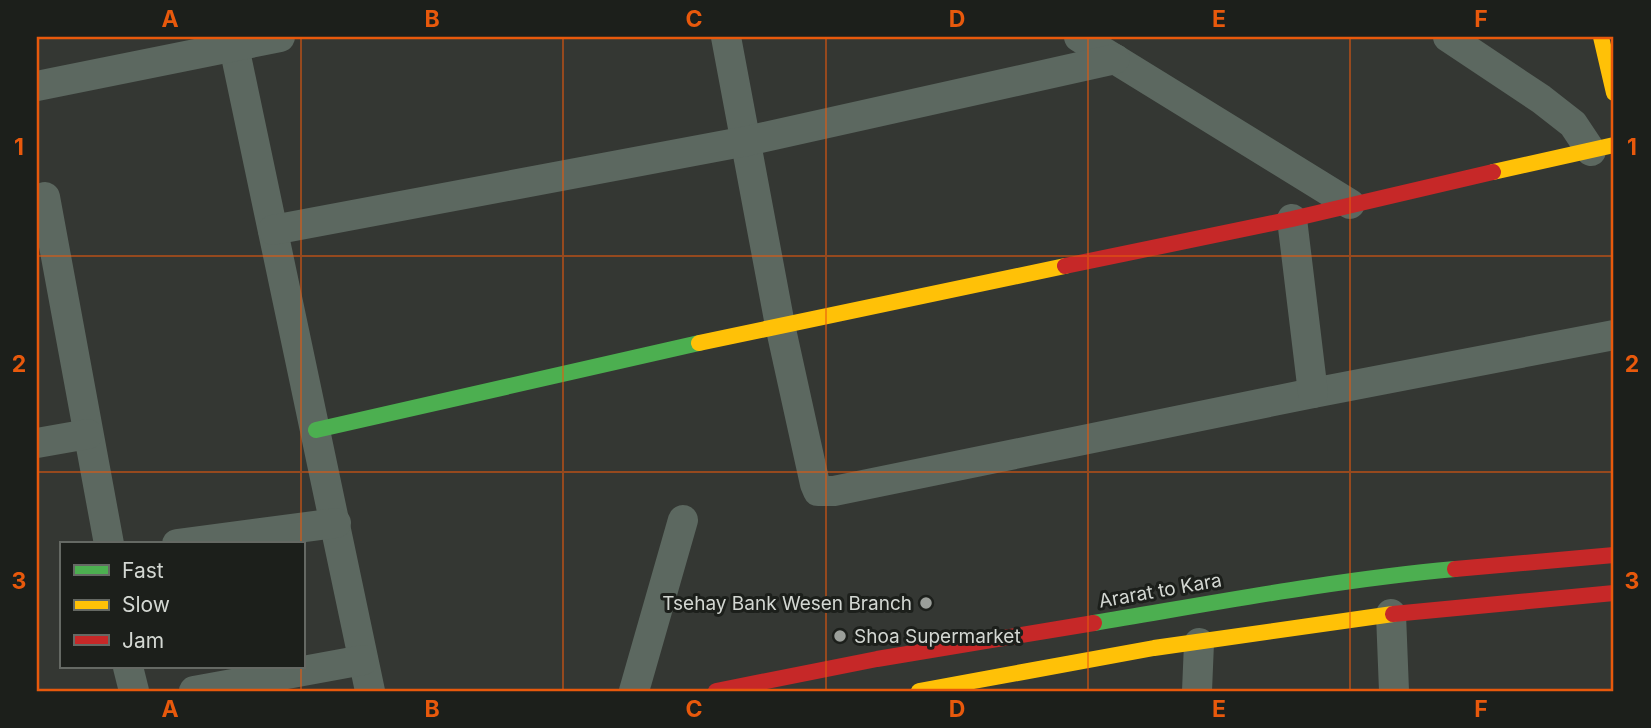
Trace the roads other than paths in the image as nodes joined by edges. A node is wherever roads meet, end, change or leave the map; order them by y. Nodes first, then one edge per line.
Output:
1 (280, 37) edge
2 (726, 37) edge
3 (1079, 37) edge
4 (1448, 37) edge
5 (1601, 37) edge
6 (233, 41) edge
7 (1115, 59) junction
8 (37, 86) edge
9 (1614, 93) edge
10 (747, 141) junction
11 (1603, 148) edge
12 (45, 197) dead end
13 (1350, 204) junction
14 (1293, 219) junction
15 (273, 230) junction
16 (780, 325) junction
17 (1614, 335) edge
18 (1313, 393) junction
19 (316, 430) junction
20 (88, 434) junction
21 (37, 443) edge
22 (683, 520) dead end
23 (336, 523) junction
24 (109, 542) edge
25 (192, 542) edge
26 (1614, 555) edge
27 (1614, 593) edge
28 (1391, 614) junction
29 (1199, 643) junction
30 (363, 660) junction
31 (128, 668) edge
32 (978, 686) edge
33 (134, 691) edge
34 (194, 691) edge
35 (370, 691) edge
36 (634, 691) edge
37 (716, 691) edge
38 (919, 691) edge
39 (1197, 691) edge
40 (1394, 691) edge

1 - 6 street
2 - 10 street
3 - 7 street
4 - 11 street
5 - 9 main road
6 - 8 street
6 - 15 street
7 - 10 street
7 - 13 street
10 - 15 street
10 - 16 street
11 - 13 main road
12 - 20 street
13 - 14 main road
14 - 16 main road
14 - 18 street
15 - 19 street
16 - 18 street
16 - 19 main road
17 - 18 street
19 - 23 street
20 - 21 street
20 - 24 street
22 - 36 street
23 - 25 street
23 - 30 street
26 - 37 main road, Ararat to Kara
27 - 28 main road
28 - 29 main road
28 - 40 street
29 - 32 main road
29 - 39 street
30 - 34 street
30 - 35 street
31 - 33 street
32 - 38 main road

